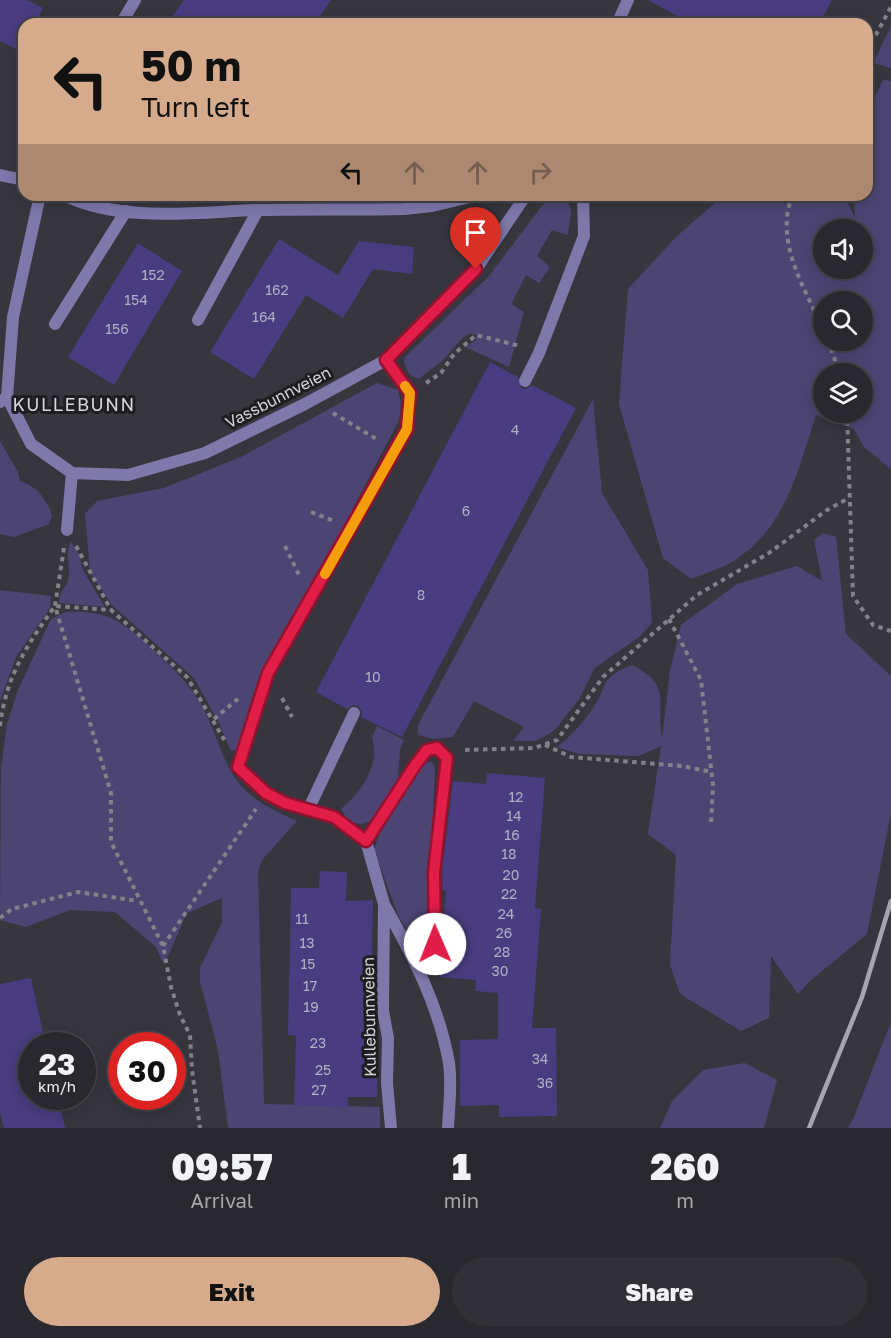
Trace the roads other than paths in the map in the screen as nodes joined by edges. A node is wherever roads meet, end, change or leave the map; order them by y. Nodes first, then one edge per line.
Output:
1 (135, 0) edge
2 (628, 0) edge
3 (124, 18) edge
4 (620, 18) edge
5 (0, 175) edge
6 (18, 179) edge
7 (39, 201) edge
8 (82, 201) edge
9 (453, 201) edge
10 (522, 201) edge
11 (583, 201) edge
12 (258, 210) junction
13 (126, 211) junction
14 (198, 320) dead end
15 (56, 324) dead end
16 (386, 360) junction
17 (525, 381) dead end
18 (4, 399) edge
19 (72, 473) junction
20 (68, 530) road end
21 (354, 713) dead end
22 (308, 810) junction
23 (366, 841) junction
24 (384, 904) junction
25 (435, 944) dead end
26 (391, 1128) edge
27 (448, 1128) edge

1 - 3 street
2 - 4 street
5 - 6 street
7 - 18 street
8 - 13 street
9 - 12 street
10 - 16 street, Vassbunnveien
11 - 17 street
12 - 13 street
12 - 14 street
13 - 15 street
16 - 19 street, Vassbunnveien
16 - 22 street
18 - 19 street
19 - 20 street
21 - 22 street
22 - 23 street
23 - 24 street, Kullebunnveien
23 - 25 street
24 - 26 street, Kullebunnveien
24 - 27 street, Kullebunnveien

